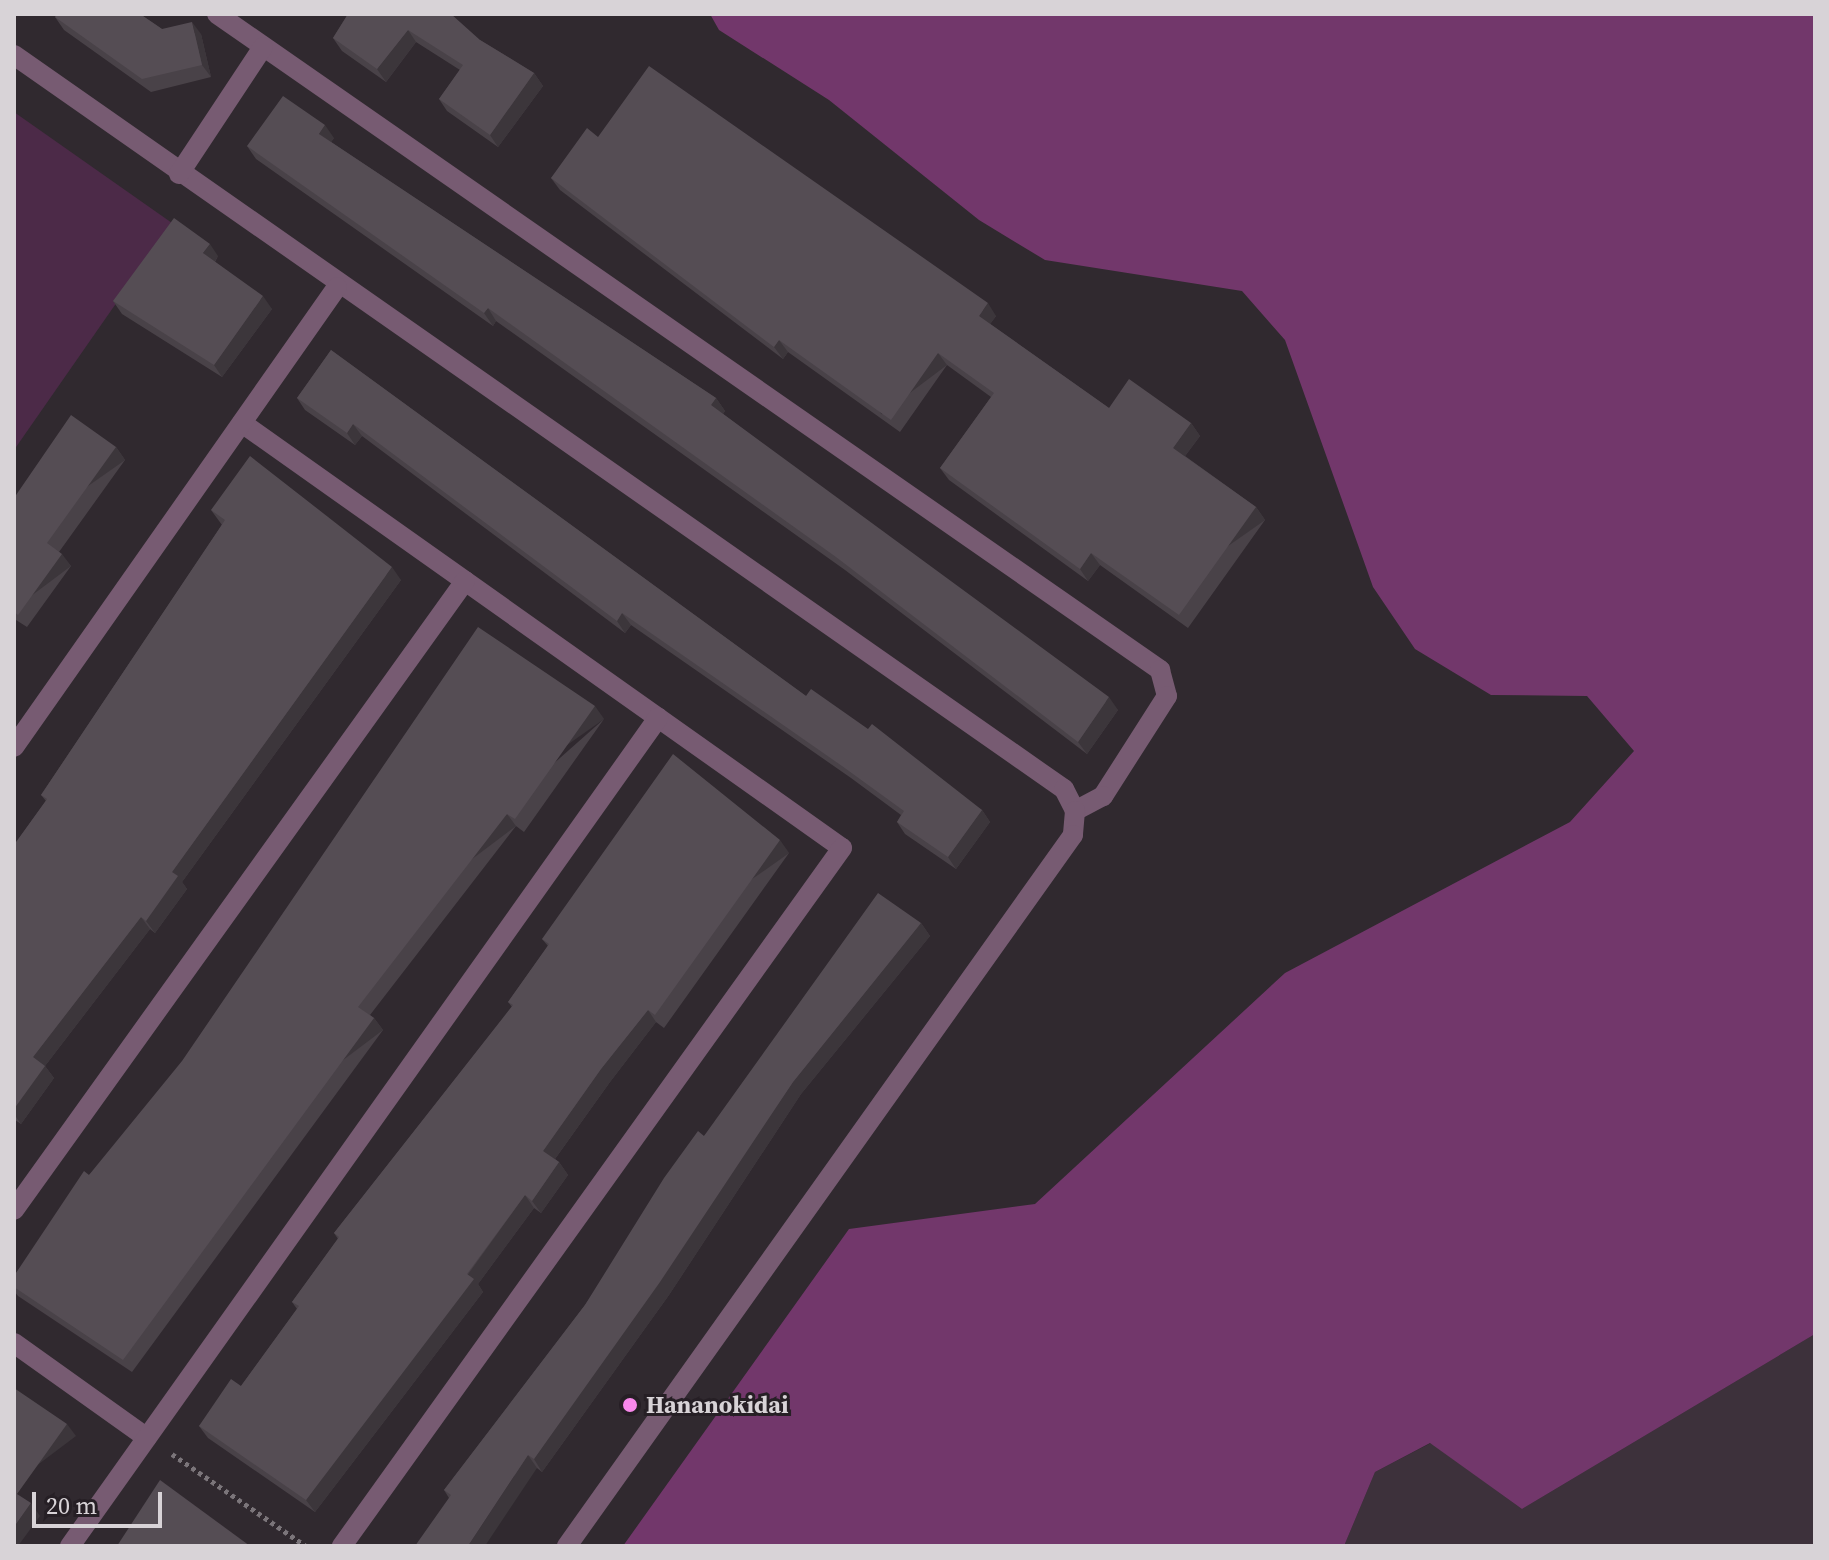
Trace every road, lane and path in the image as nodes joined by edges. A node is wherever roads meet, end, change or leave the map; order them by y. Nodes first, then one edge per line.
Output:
1 (217, 14) edge
2 (263, 47) junction
3 (14, 55) edge
4 (179, 174) junction
5 (337, 287) junction
6 (242, 423) junction
7 (465, 581) junction
8 (658, 718) junction
9 (14, 747) edge
10 (1075, 811) junction
11 (14, 1210) edge
12 (14, 1343) edge
13 (147, 1438) junction
14 (70, 1546) edge
15 (306, 1546) edge
16 (342, 1546) edge
17 (567, 1546) edge

1 - 2 street
2 - 4 street
2 - 10 street
3 - 4 street
4 - 5 street
5 - 6 street
5 - 10 street
6 - 7 street
6 - 9 street
7 - 8 street
7 - 11 street
8 - 13 street
8 - 16 street
10 - 17 street
12 - 13 street
13 - 14 street
13 - 15 path

